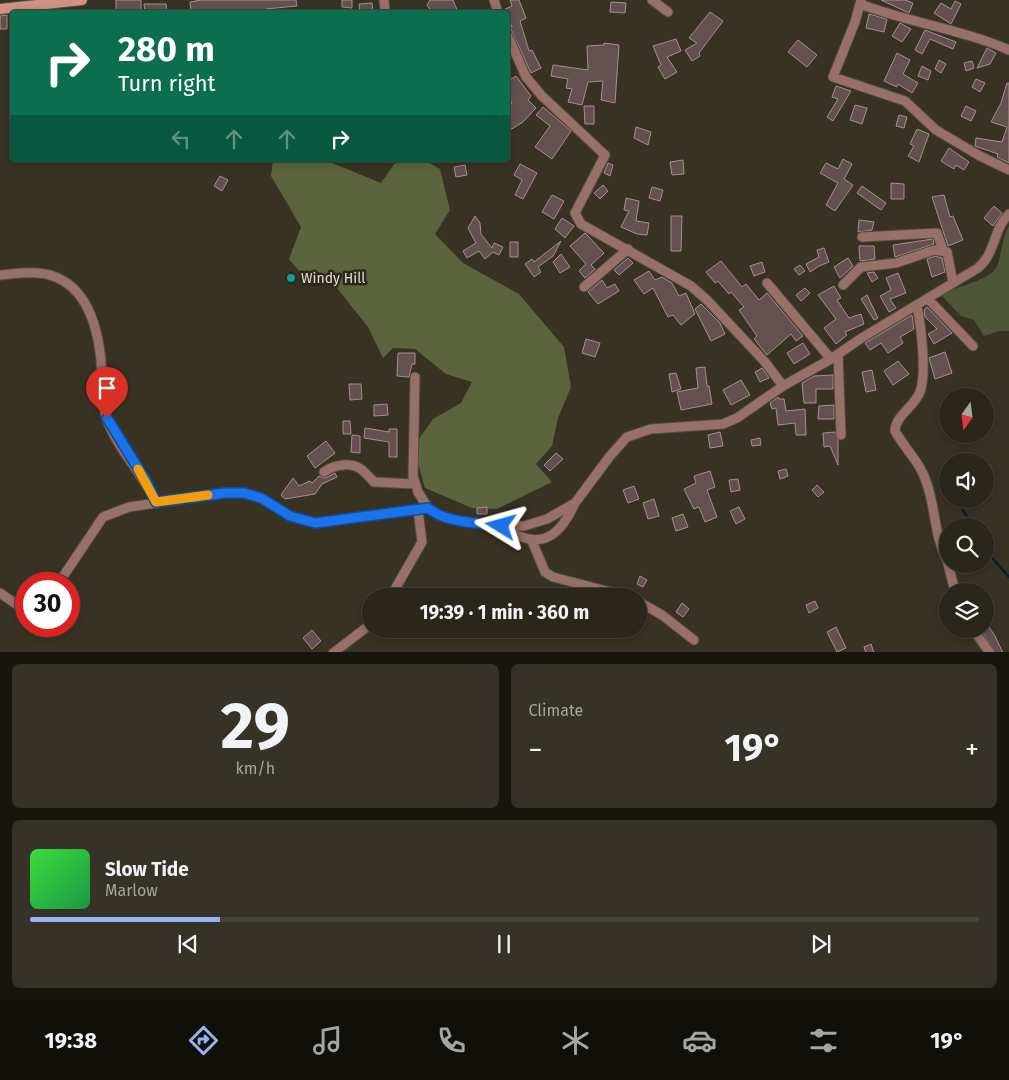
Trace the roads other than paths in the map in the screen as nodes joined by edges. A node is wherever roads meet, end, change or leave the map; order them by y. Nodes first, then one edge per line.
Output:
1 (82, 0) edge
2 (652, 0) edge
3 (70, 1) edge
4 (860, 2) edge
5 (0, 9) edge
6 (668, 12) dead end
7 (510, 41) edge
8 (1009, 50) edge
9 (1009, 170) edge
10 (1009, 214) edge
11 (862, 236) dead end
12 (628, 249) junction
13 (943, 250) junction
14 (0, 274) edge
15 (953, 282) junction
16 (767, 283) dead end
17 (843, 285) dead end
18 (584, 287) dead end
19 (928, 299) junction
20 (918, 306) junction
21 (973, 346) dead end
22 (834, 357) junction
23 (415, 377) dead end
24 (783, 386) junction
25 (841, 435) dead end
26 (324, 472) dead end
27 (414, 484) junction
28 (156, 502) junction
29 (575, 503) junction
30 (428, 508) junction
31 (418, 510) junction
32 (501, 526) junction
33 (532, 541) junction
34 (939, 542) edge
35 (66, 572) edge
36 (396, 588) edge
37 (595, 588) edge
38 (0, 593) edge
39 (15, 603) edge
40 (647, 607) edge
41 (362, 631) edge
42 (980, 638) edge
43 (694, 640) dead end
44 (333, 652) edge
45 (990, 652) edge

1 - 3 main road
2 - 6 street
3 - 5 main road
4 - 8 street
4 - 9 street
7 - 12 street
10 - 15 street
11 - 13 street
12 - 18 street
12 - 24 street
13 - 15 street
13 - 17 street
14 - 28 street
15 - 19 street
16 - 22 street
19 - 20 street
19 - 21 street
20 - 22 street
20 - 34 street
22 - 24 street
22 - 25 street
23 - 27 street
24 - 29 street
26 - 27 street
27 - 30 street
28 - 31 street
28 - 35 street
29 - 32 street
29 - 33 street
30 - 31 street
30 - 32 street
31 - 36 street
32 - 33 street
33 - 37 street
38 - 39 street
40 - 43 street
41 - 44 street
42 - 45 street

